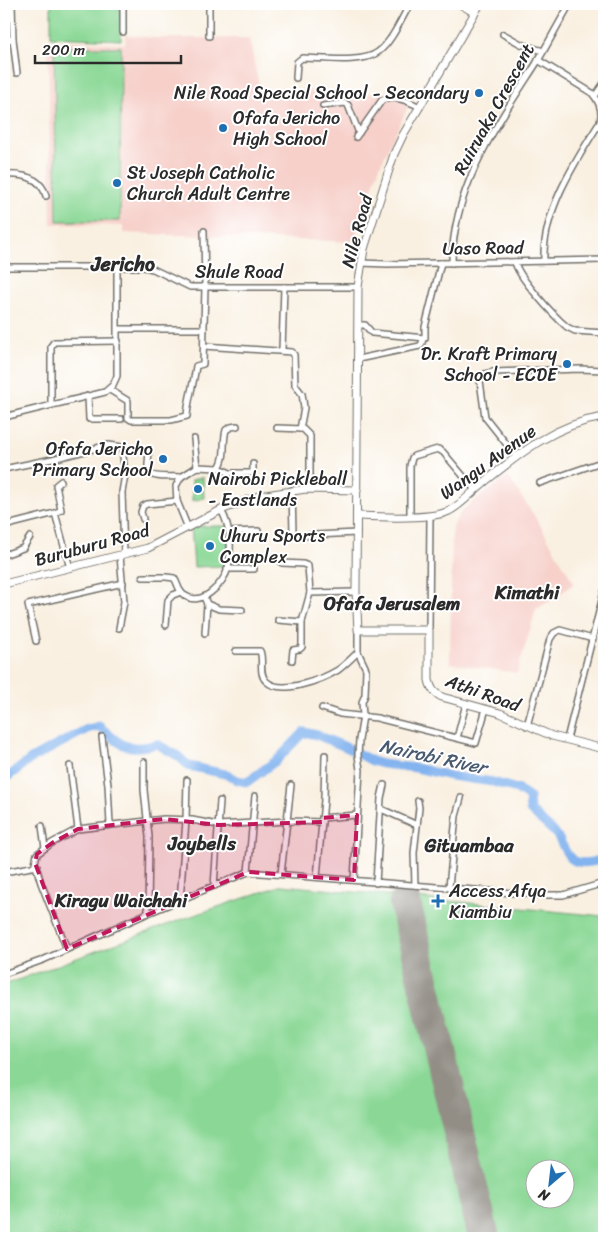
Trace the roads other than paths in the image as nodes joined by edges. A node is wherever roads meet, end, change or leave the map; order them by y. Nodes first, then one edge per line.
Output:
1 (12, 4) edge
2 (123, 4) edge
3 (209, 4) edge
4 (410, 4) edge
5 (460, 4) edge
6 (480, 4) edge
7 (570, 4) edge
8 (474, 13) junction
9 (123, 32) dead end
10 (503, 34) dead end
11 (209, 36) dead end
12 (4, 40) edge
13 (13, 40) junction
14 (543, 51) junction
15 (538, 60) junction
16 (17, 73) dead end
17 (296, 78) dead end
18 (604, 83) edge
19 (595, 96) junction
20 (323, 106) dead end
21 (420, 107) junction
22 (603, 111) edge
23 (4, 175) edge
24 (46, 196) dead end
25 (204, 231) dead end
26 (604, 260) edge
27 (544, 261) junction
28 (452, 262) junction
29 (515, 262) junction
30 (361, 263) junction
31 (441, 263) junction
32 (4, 267) edge
33 (117, 268) junction
34 (284, 286) junction
35 (205, 287) junction
36 (358, 287) junction
37 (358, 325) junction
38 (118, 329) junction
39 (204, 329) junction
40 (604, 333) edge
41 (422, 338) junction
42 (118, 341) junction
43 (204, 346) junction
44 (282, 350) junction
45 (4, 358) edge
46 (358, 359) junction
47 (604, 370) edge
48 (110, 390) junction
49 (4, 395) edge
50 (88, 396) junction
51 (51, 405) junction
52 (4, 417) edge
53 (604, 417) edge
54 (121, 419) dead end
55 (237, 426) dead end
56 (277, 428) dead end
57 (300, 429) junction
58 (194, 438) dead end
59 (140, 451) dead end
60 (516, 456) junction
61 (604, 461) edge
62 (253, 464) dead end
63 (197, 467) junction
64 (219, 468) junction
65 (4, 469) edge
66 (181, 477) junction
67 (62, 481) dead end
68 (540, 483) dead end
69 (310, 489) junction
70 (292, 490) junction
71 (357, 490) junction
72 (476, 490) junction
73 (177, 502) junction
74 (222, 510) junction
75 (55, 513) junction
76 (358, 516) junction
77 (410, 516) junction
78 (430, 516) junction
79 (143, 520) dead end
80 (4, 526) edge
81 (188, 528) junction
82 (258, 531) dead end
83 (229, 532) junction
84 (357, 533) junction
85 (30, 537) dead end
86 (4, 555) edge
87 (122, 555) junction
88 (282, 563) dead end
89 (70, 568) junction
90 (227, 569) junction
91 (254, 569) dead end
92 (143, 577) dead end
93 (123, 583) junction
94 (4, 584) edge
95 (181, 592) junction
96 (356, 592) junction
97 (604, 592) edge
98 (310, 593) junction
99 (204, 597) junction
100 (207, 604) junction
101 (242, 610) dead end
102 (278, 620) dead end
103 (302, 622) junction
104 (166, 625) dead end
105 (119, 628) dead end
106 (358, 630) junction
107 (429, 630) junction
108 (204, 633) dead end
109 (593, 639) junction
110 (36, 642) dead end
111 (236, 651) dead end
112 (358, 652) junction
113 (292, 660) dead end
114 (466, 704) junction
115 (322, 708) dead end
116 (486, 709) junction
117 (363, 716) junction
118 (527, 726) junction
119 (102, 736) dead end
120 (457, 738) junction
121 (567, 739) junction
122 (604, 749) edge
123 (325, 756) dead end
124 (144, 762) dead end
125 (70, 766) dead end
126 (187, 780) dead end
127 (291, 785) dead end
128 (384, 785) dead end
129 (255, 796) dead end
130 (461, 798) dead end
131 (220, 801) dead end
132 (418, 801) dead end
133 (381, 809) junction
134 (357, 815) junction
135 (186, 820) junction
136 (322, 820) junction
137 (147, 821) junction
138 (288, 821) junction
139 (252, 823) junction
140 (110, 825) junction
141 (218, 825) junction
142 (417, 825) junction
143 (42, 826) dead end
144 (78, 829) junction
145 (45, 848) junction
146 (37, 866) junction
147 (4, 872) edge
148 (248, 872) junction
149 (281, 874) junction
150 (317, 877) junction
151 (354, 880) junction
152 (376, 883) junction
153 (604, 883) edge
154 (414, 885) junction
155 (214, 886) junction
156 (449, 888) junction
157 (180, 901) junction
158 (148, 913) junction
159 (67, 949) junction
160 (4, 974) edge

1 - 13 street
2 - 9 street
3 - 11 street
4 - 17 street
5 - 8 street
6 - 8 street, Nile Road
7 - 14 street, Ruiruaka Crescent
8 - 21 street, Nile Road
10 - 14 street
12 - 13 street
13 - 16 street
14 - 15 street, Ruiruaka Crescent
15 - 19 street
15 - 28 street, Ruiruaka Crescent
18 - 19 street
19 - 22 street
20 - 21 street
21 - 30 street, Nile Road
22 - 27 street
23 - 24 street
25 - 35 street
26 - 27 street, Uaso Road
27 - 29 street, Uaso Road
28 - 29 street, Uaso Road
28 - 31 street, Uaso Road
29 - 40 street
30 - 31 street, Uaso Road
30 - 36 street, Nile Road
31 - 41 street
32 - 33 street, Shule Road
33 - 35 street, Shule Road
33 - 38 street
34 - 35 street, Shule Road
34 - 36 street, Shule Road
34 - 44 street
35 - 39 street
36 - 37 street, Nile Road
37 - 41 street
37 - 46 street, Nile Road
38 - 39 street
38 - 42 street
39 - 43 street
41 - 46 street
42 - 48 street
42 - 51 street
43 - 44 street
43 - 48 street
44 - 57 street
45 - 49 street
46 - 71 street, Nile Road
47 - 60 street
48 - 50 street
50 - 51 street
50 - 54 street
51 - 52 street
53 - 60 street, Wangu Avenue
55 - 64 street
56 - 57 street
57 - 69 street
58 - 63 street
59 - 66 street
60 - 72 street, Wangu Avenue
61 - 68 street
62 - 64 street
63 - 64 street
63 - 66 street
65 - 87 street
66 - 73 street
67 - 75 street
69 - 70 street, Buruburu Road
69 - 71 street, Buruburu Road
70 - 74 street, Buruburu Road
70 - 84 street
71 - 76 street, Nile Road
72 - 77 street
72 - 78 street, Wangu Avenue
73 - 79 street
73 - 81 street
74 - 81 street, Buruburu Road
74 - 83 street
75 - 80 street
75 - 89 street
76 - 77 street, Wangu Avenue
76 - 84 street, Nile Road
77 - 78 street, Wangu Avenue
78 - 107 street, Athi Road
81 - 87 street, Buruburu Road
82 - 83 street
83 - 90 street
84 - 96 street, Nile Road
85 - 86 street
87 - 89 street, Buruburu Road
87 - 93 street
88 - 98 street
89 - 94 street, Buruburu Road
90 - 91 street
90 - 99 street
92 - 95 street
93 - 105 street
93 - 110 street
95 - 99 street
95 - 104 street
96 - 98 street
96 - 106 street, Nile Road
97 - 109 street
98 - 103 street
99 - 100 street
100 - 101 street
100 - 108 street
102 - 103 street
103 - 113 street
106 - 107 street
106 - 112 street
107 - 114 street, Athi Road
109 - 118 street
109 - 121 street
111 - 112 street
112 - 117 street
114 - 116 street, Athi Road
114 - 120 street
115 - 117 street
116 - 118 street, Athi Road
116 - 120 street
117 - 120 street
117 - 134 street
118 - 121 street, Athi Road
119 - 140 street
121 - 122 street, Athi Road
123 - 136 street
124 - 137 street
125 - 144 street
126 - 135 street
127 - 138 street
128 - 133 street
129 - 139 street
130 - 156 street
131 - 141 street
132 - 142 street
133 - 142 street
133 - 152 street
134 - 136 street
134 - 151 street
135 - 137 street
135 - 141 street
135 - 157 street
136 - 138 street
136 - 150 street
137 - 140 street
137 - 158 street
138 - 139 street
138 - 149 street
139 - 141 street
139 - 148 street
140 - 144 street
141 - 155 street
142 - 154 street
143 - 145 street
144 - 145 street
145 - 146 street
146 - 147 street
146 - 159 street
148 - 149 street
148 - 155 street
149 - 150 street
150 - 151 street
151 - 152 street
152 - 154 street
153 - 156 street
154 - 156 street
155 - 157 street
157 - 158 street
158 - 159 street
159 - 160 street

